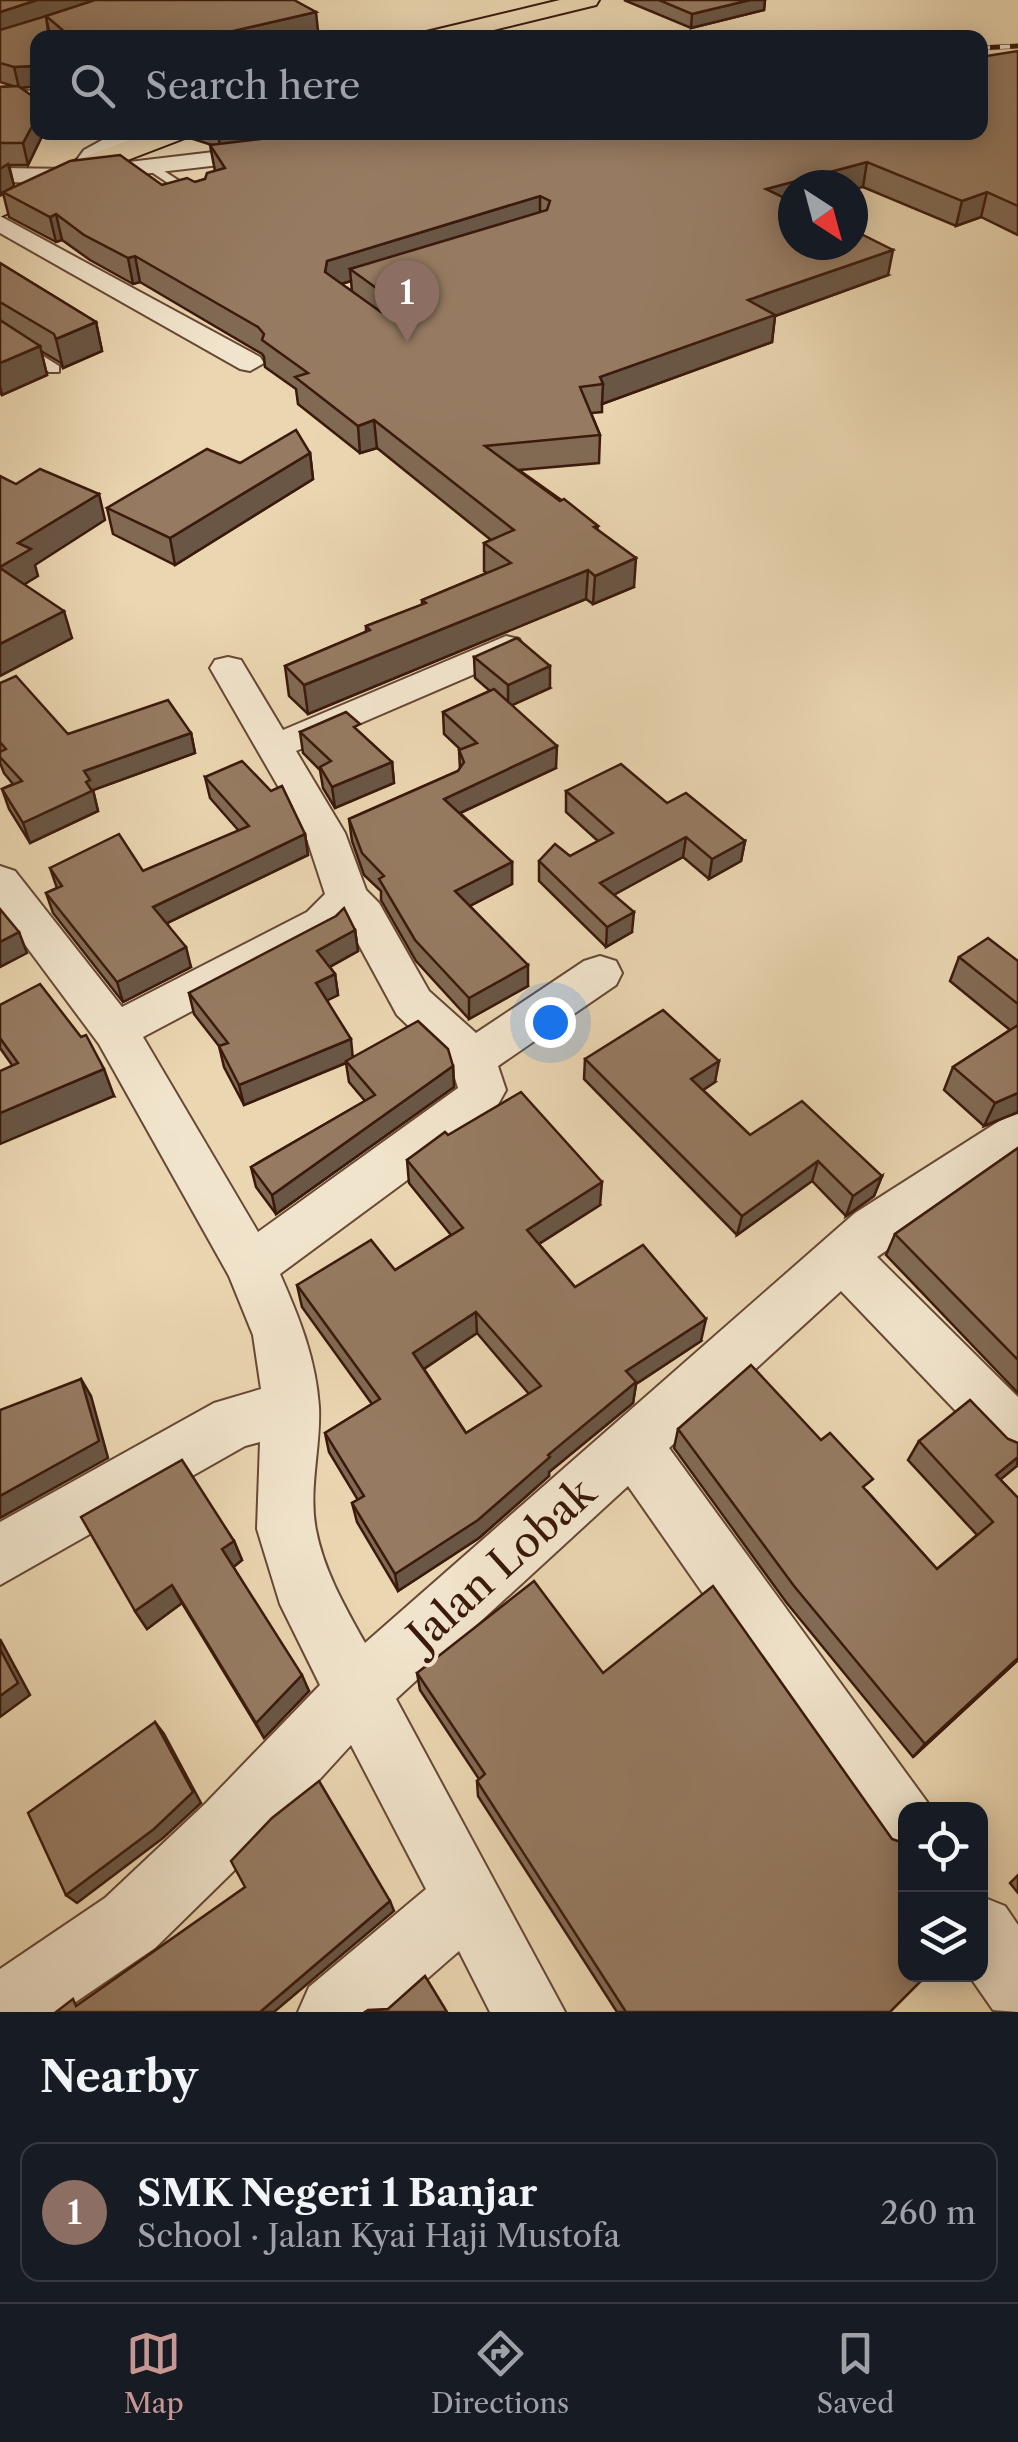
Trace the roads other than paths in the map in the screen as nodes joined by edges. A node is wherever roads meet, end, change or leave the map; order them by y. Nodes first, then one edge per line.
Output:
1 (588, 0) edge
2 (553, 3) edge
3 (455, 30) edge
4 (4, 95) edge
5 (30, 96) edge
6 (119, 140) edge
7 (155, 140) edge
8 (304, 148) edge
9 (151, 167) junction
10 (73, 172) junction
11 (0, 174) edge
12 (202, 200) edge
13 (0, 208) edge
14 (0, 223) edge
15 (0, 333) edge
16 (250, 363) dead end
17 (54, 369) dead end
18 (506, 647) edge
19 (228, 668) dead end
20 (273, 748) junction
21 (3, 890) edge
22 (347, 897) junction
23 (600, 974) dead end
24 (115, 1032) junction
25 (473, 1059) junction
26 (1018, 1134) edge
27 (842, 1257) junction
28 (251, 1266) junction
29 (291, 1408) junction
30 (1018, 1436) edge
31 (633, 1446) junction
32 (0, 1555) edge
33 (357, 1692) junction
34 (898, 1815) edge
35 (467, 1899) junction
36 (988, 1942) edge
37 (1018, 1985) edge
38 (0, 2012) edge
39 (334, 2012) edge
40 (529, 2012) edge

1 - 2 main road
2 - 3 main road
4 - 5 street
6 - 10 street
7 - 10 main road
8 - 9 street
9 - 10 street
9 - 12 lane
10 - 11 street
10 - 13 main road
14 - 16 street
15 - 17 lane
18 - 20 street
19 - 20 street
20 - 22 street
21 - 24 street
22 - 24 street
22 - 25 street
23 - 25 street
24 - 28 street
25 - 28 street
26 - 27 street, Jalan Lobak
27 - 30 street
27 - 31 street, Jalan Lobak
28 - 29 street
29 - 32 street
29 - 33 street
31 - 33 street, Jalan Lobak
31 - 34 street
33 - 35 street
33 - 38 street, Jalan Lobak
35 - 39 street
35 - 40 street
36 - 37 street

